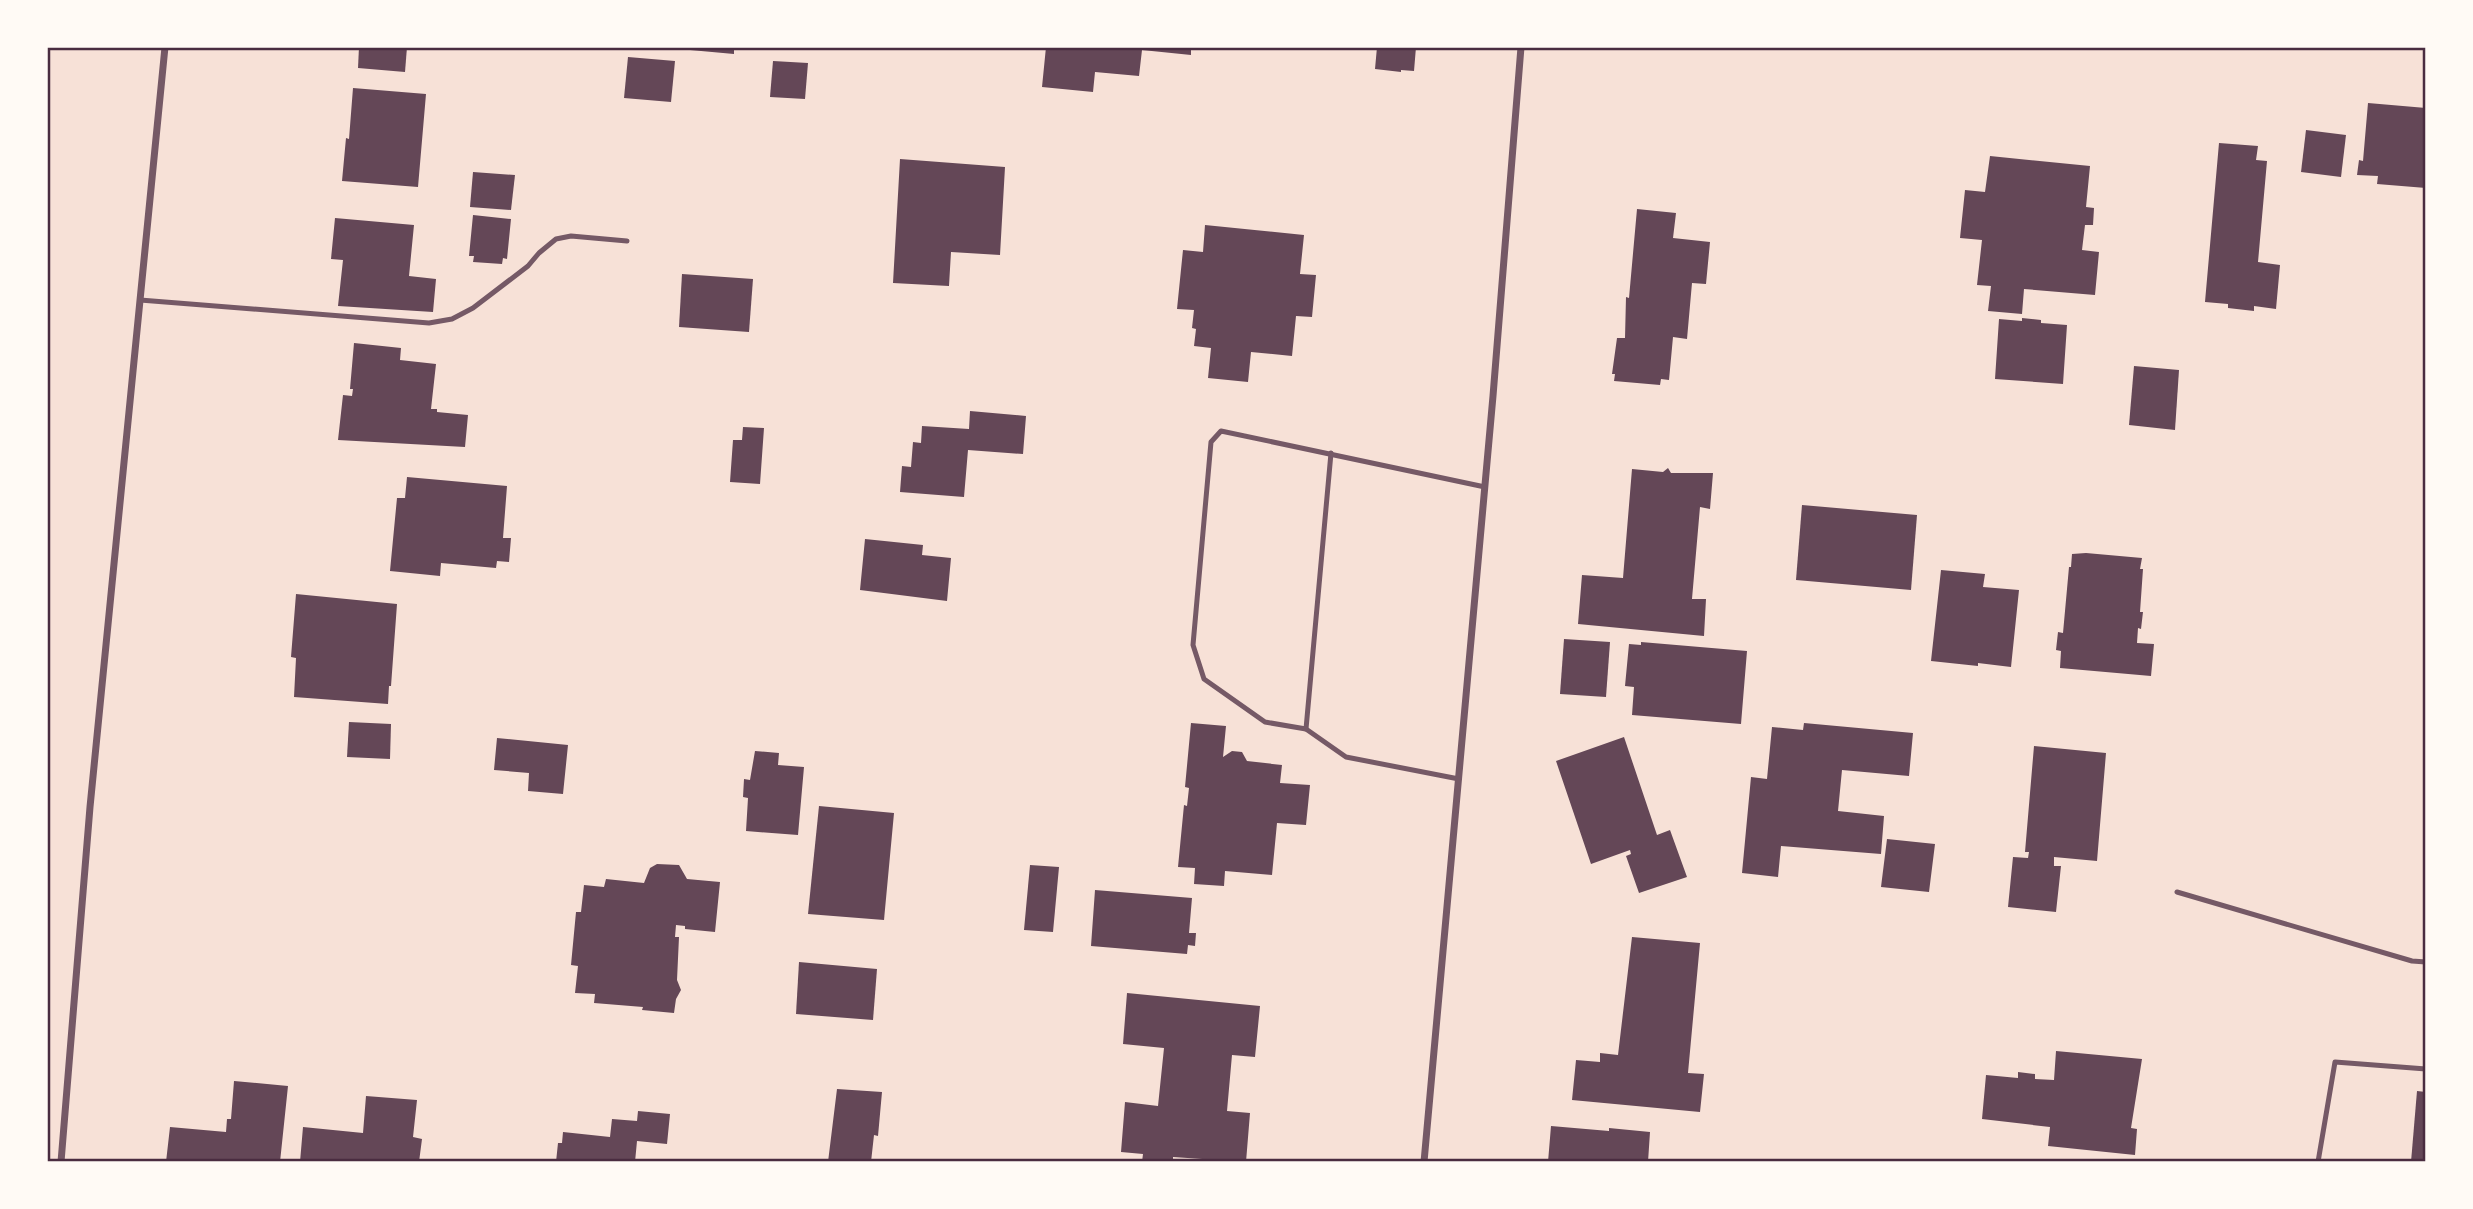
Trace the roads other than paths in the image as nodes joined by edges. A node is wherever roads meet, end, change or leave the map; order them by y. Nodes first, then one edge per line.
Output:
1 (165, 47) edge
2 (1521, 47) edge
3 (627, 242) dead end
4 (140, 300) junction
5 (1331, 453) junction
6 (1485, 487) junction
7 (1306, 729) junction
8 (1459, 779) junction
9 (2177, 892) dead end
10 (2426, 962) edge
11 (2426, 1069) edge
12 (61, 1162) edge
13 (1424, 1162) edge
14 (2318, 1162) edge

1 - 4 street
2 - 6 street
3 - 4 lane
4 - 12 street
5 - 6 lane
5 - 7 lane
5 - 7 lane
6 - 8 street
7 - 8 lane
8 - 13 street
9 - 10 lane
11 - 14 lane

